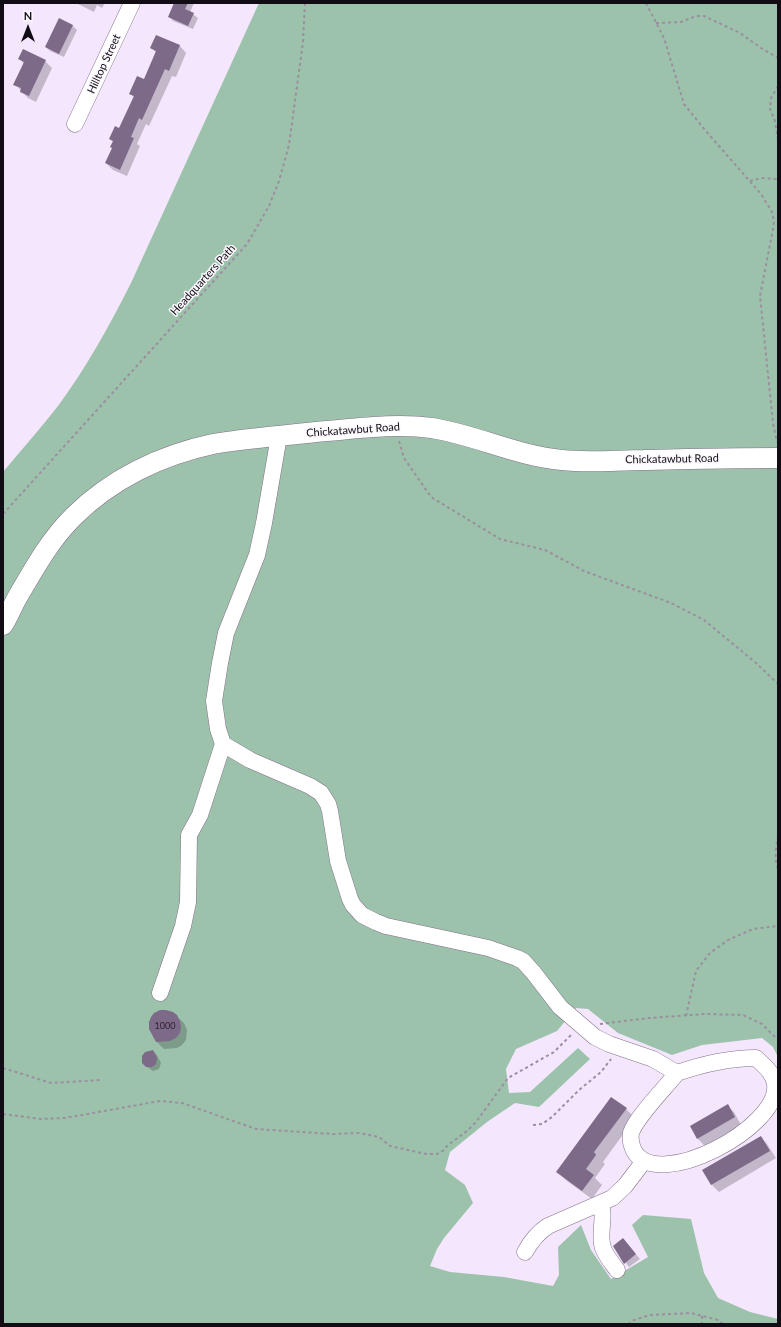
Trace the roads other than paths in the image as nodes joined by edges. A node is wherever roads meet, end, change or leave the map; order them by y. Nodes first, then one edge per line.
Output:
1 (132, 3) edge
2 (75, 124) dead end
3 (279, 436) junction
4 (778, 458) edge
5 (3, 625) edge
6 (223, 744) junction
7 (160, 993) dead end
8 (678, 1073) junction
9 (644, 1161) junction
10 (601, 1203) junction
11 (525, 1252) dead end
12 (617, 1270) dead end

1 - 2 street, Hilltop Street
3 - 4 main road, Chickatawbut Road
3 - 5 main road, Chickatawbut Road
3 - 6 street
6 - 7 street
6 - 8 street
8 - 9 street
8 - 9 street
9 - 10 street
10 - 11 street
10 - 12 street

